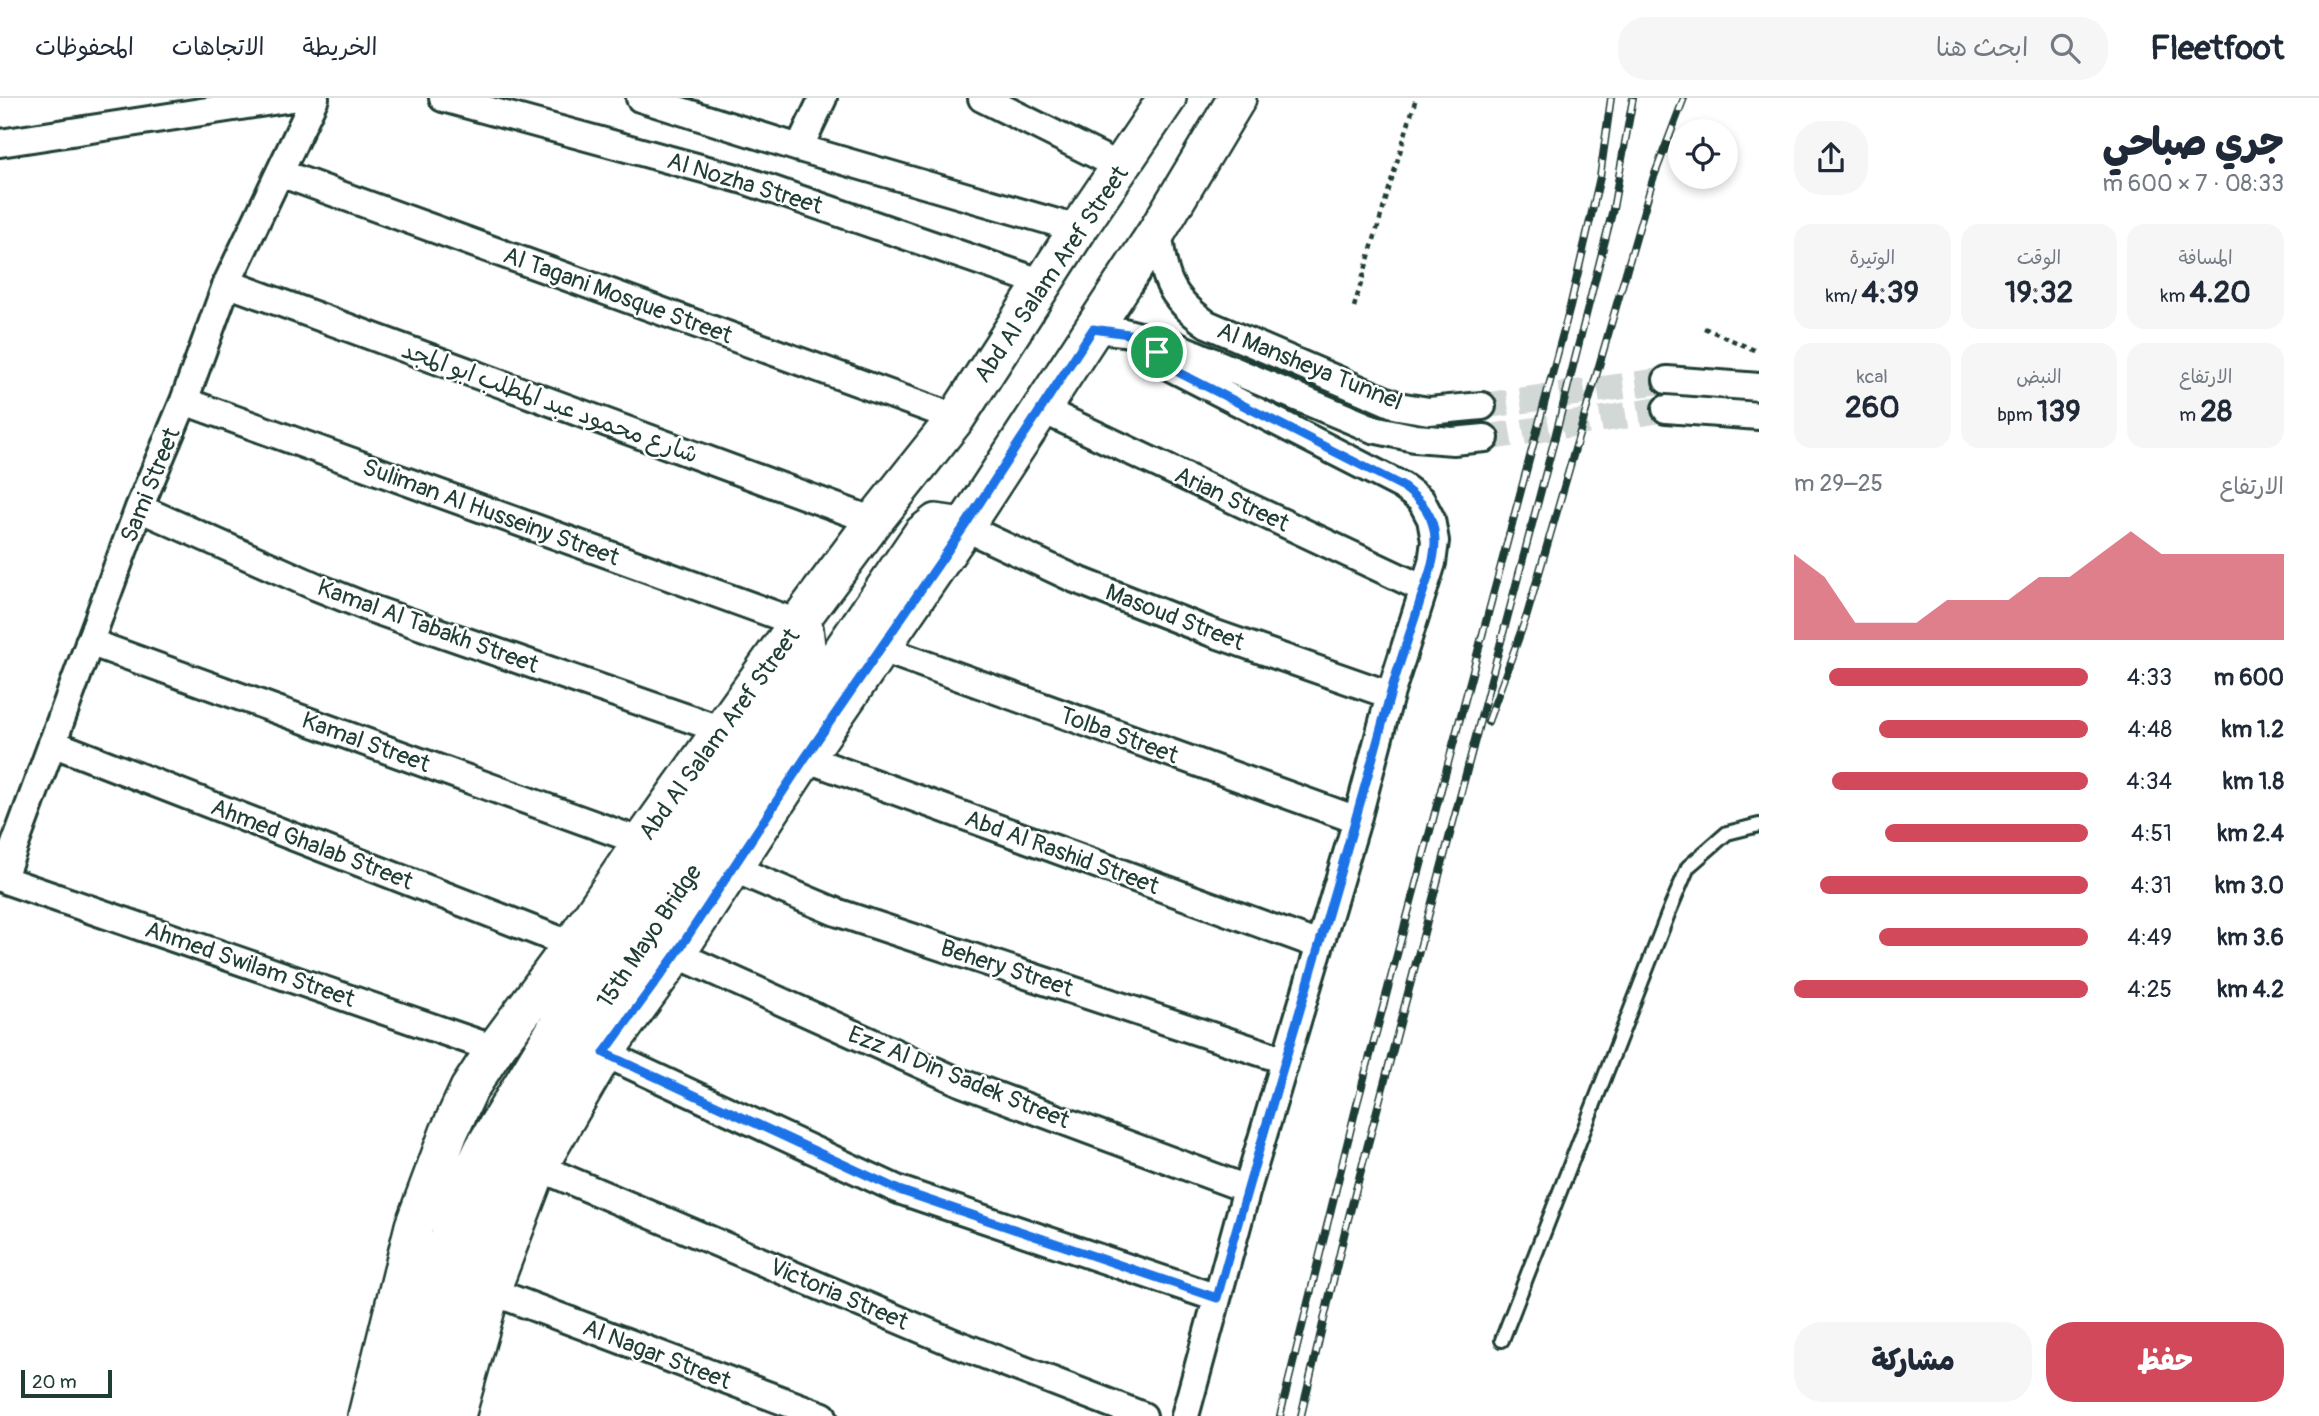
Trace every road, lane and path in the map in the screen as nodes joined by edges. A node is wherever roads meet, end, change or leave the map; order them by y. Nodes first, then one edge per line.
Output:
1 (292, 98) edge
2 (315, 98) edge
3 (443, 98) edge
4 (640, 98) edge
5 (823, 98) edge
6 (982, 98) edge
7 (1167, 98) edge
8 (1237, 98) edge
9 (1416, 98) edge
10 (524, 109) edge
11 (0, 143) edge
12 (799, 148) junction
13 (1121, 167) junction
14 (280, 173) junction
15 (1078, 229) junction
16 (1158, 230) junction
17 (227, 283) junction
18 (1043, 283) junction
19 (1354, 307) dead end
20 (1704, 328) dead end
21 (1093, 329) junction
22 (1150, 337) junction
23 (1759, 352) edge
24 (1667, 380) tunnel mouth
25 (1759, 387) edge
26 (184, 401) junction
27 (1482, 406) tunnel mouth
28 (1041, 409) junction
29 (1666, 409) tunnel mouth
30 (1759, 416) edge
31 (956, 418) junction
32 (1485, 439) tunnel mouth
33 (139, 508) junction
34 (874, 521) junction
35 (964, 527) junction
36 (1424, 590) junction
37 (798, 623) junction
38 (89, 642) junction
39 (882, 649) junction
40 (1390, 695) junction
41 (722, 730) junction
42 (781, 741) junction
43 (52, 743) junction
44 (1357, 820) junction
45 (1759, 825) edge
46 (642, 842) junction
47 (732, 867) junction
48 (5, 880) joint
49 (572, 945) junction
50 (1320, 946) junction
51 (676, 954) junction
52 (495, 1049) junction
53 (604, 1053) junction
54 (1284, 1060) junction
55 (538, 1167) junction
56 (1247, 1189) junction
57 (491, 1292) junction
58 (1217, 1298) junction
59 (1502, 1340) dead end
60 (367, 1416) edge
61 (403, 1416) edge
62 (430, 1416) edge
63 (456, 1416) edge
64 (823, 1416) edge
65 (1143, 1416) edge
66 (1185, 1416) edge

1 - 11 street
2 - 14 street, Sami Street
3 - 10 street, Al Nozha Street
4 - 12 street, Al Nozha Street
5 - 12 street
6 - 13 street
7 - 13 main road, Abd Al Salam Aref Street
8 - 16 main road
9 - 19 path
10 - 18 street, Al Nozha Street
12 - 15 street, Al Nozha Street
13 - 15 main road, Abd Al Salam Aref Street
14 - 17 street, Sami Street
14 - 31 street, Al Tagani Mosque Street
15 - 18 main road, Abd Al Salam Aref Street
16 - 21 main road
16 - 27 street, Al Mansheya Tunnel
17 - 26 street, Sami Street
17 - 34 street, شارع محمود عبد المطلب ابو المجد
18 - 31 main road, Abd Al Salam Aref Street
20 - 23 path
21 - 22 street, Al Mansheya Tunnel
21 - 28 main road
22 - 32 street, Al Mansheya Tunnel
22 - 36 street
24 - 25 street
26 - 33 street, Sami Street
26 - 37 street, Suliman Al Husseiny Street
28 - 35 main road
28 - 36 street, Arian Street
29 - 30 street
31 - 34 main road, Abd Al Salam Aref Street
33 - 38 street, Sami Street
33 - 41 street, Kamal Al Tabakh Street
34 - 37 main road, Abd Al Salam Aref Street
35 - 39 main road
35 - 40 street, Masoud Street
35 - 42 main road, 15th Mayo Bridge
36 - 40 street
37 - 41 main road, Abd Al Salam Aref Street
37 - 42 main road, 15th Mayo Bridge
38 - 43 street, Sami Street
38 - 46 street, Kamal Street
39 - 42 main road
39 - 44 street, Tolba Street
40 - 44 street
41 - 46 main road, Abd Al Salam Aref Street
42 - 47 main road
42 - 50 street, Abd Al Rashid Street
42 - 61 main road, 15th Mayo Bridge
42 - 62 main road, 15th Mayo Bridge
43 - 48 street, Sami Street
43 - 49 street, Ahmed Ghalab Street
44 - 50 street
45 - 59 lane
46 - 49 main road, Abd Al Salam Aref Street
47 - 51 main road
47 - 54 street, Behery Street
48 - 52 street, Ahmed Swilam Street
49 - 52 main road, Abd Al Salam Aref Street
50 - 54 street
51 - 53 main road
51 - 56 street, Ezz Al Din Sadek Street
52 - 60 main road, Abd Al Salam Aref Street
53 - 55 main road
53 - 58 street
54 - 56 street
55 - 57 main road
55 - 65 street, Victoria Street
56 - 58 street
57 - 63 main road
57 - 64 street, Al Nagar Street
58 - 66 street

